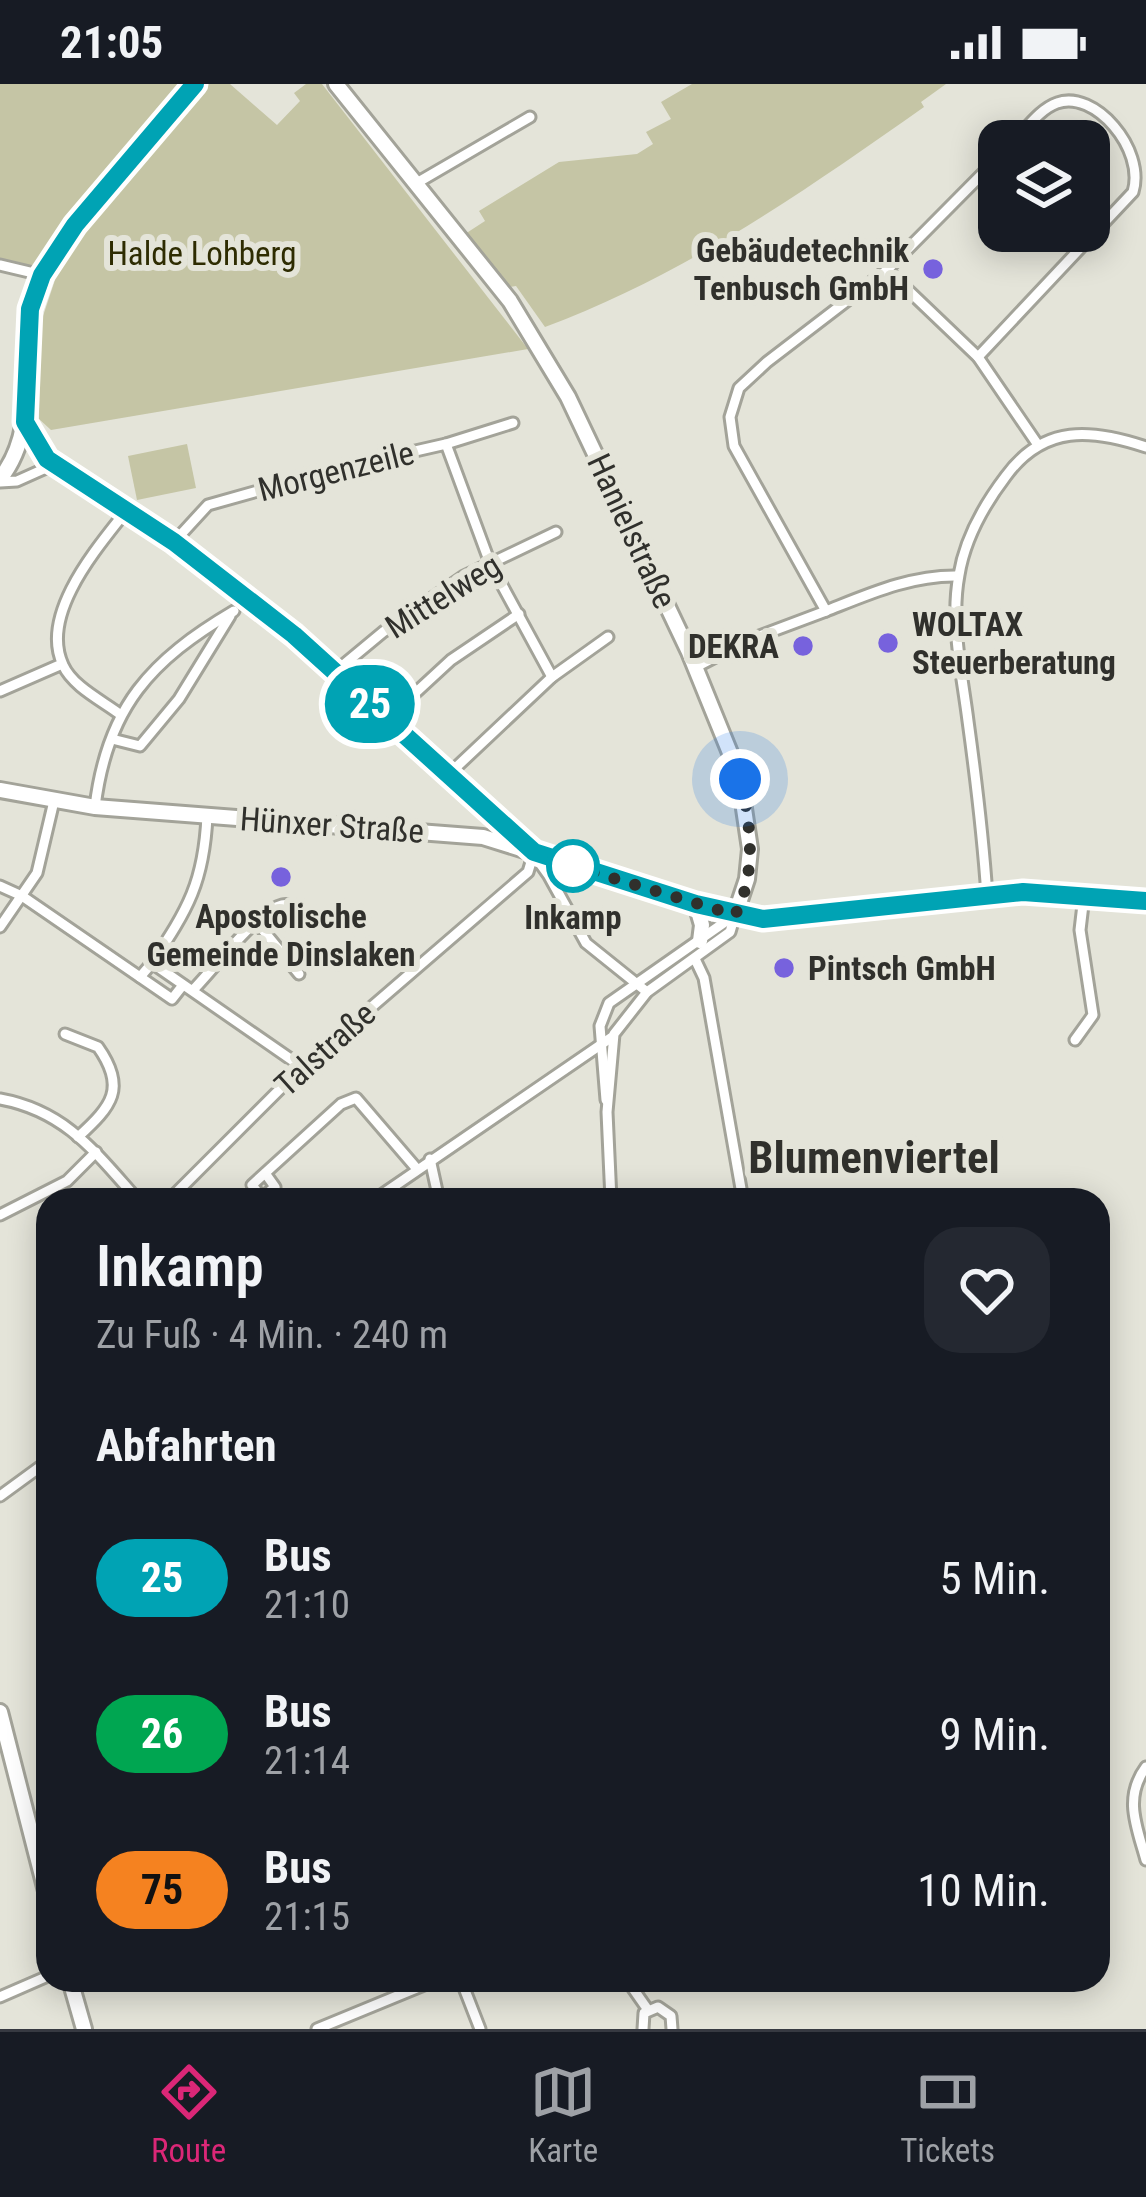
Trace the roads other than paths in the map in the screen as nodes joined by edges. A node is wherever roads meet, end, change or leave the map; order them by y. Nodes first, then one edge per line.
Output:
1 (195, 84) edge
2 (336, 84) edge
3 (530, 117) dead end
4 (1036, 120) edge
5 (1108, 120) edge
6 (1110, 122) edge
7 (978, 178) edge
8 (416, 184) junction
9 (1110, 216) edge
10 (1077, 252) edge
11 (0, 265) edge
12 (887, 270) junction
13 (42, 275) junction
14 (978, 357) junction
15 (25, 422) junction
16 (512, 423) dead end
17 (446, 444) junction
18 (1038, 445) junction
19 (1146, 447) edge
20 (55, 464) junction
21 (0, 481) edge
22 (126, 511) junction
23 (556, 532) dead end
24 (174, 542) junction
25 (490, 562) junction
26 (958, 576) junction
27 (245, 598) junction
28 (234, 610) junction
29 (826, 611) junction
30 (519, 614) junction
31 (608, 637) dead end
32 (746, 641) junction
33 (689, 652) junction
34 (62, 664) junction
35 (696, 668) junction
36 (336, 671) junction
37 (552, 676) junction
38 (0, 691) edge
39 (122, 715) junction
40 (386, 720) junction
41 (112, 739) junction
42 (448, 774) junction
43 (0, 790) edge
44 (54, 801) junction
45 (95, 807) junction
46 (207, 815) junction
47 (502, 822) junction
48 (490, 839) junction
49 (534, 852) junction
50 (528, 872) junction
51 (549, 876) junction
52 (0, 886) edge
53 (22, 896) junction
54 (987, 896) junction
55 (1084, 896) junction
56 (1146, 901) edge
57 (696, 904) junction
58 (735, 915) junction
59 (316, 920) dead end
60 (257, 924) junction
61 (0, 927) edge
62 (700, 941) junction
63 (695, 959) junction
64 (152, 963) junction
65 (299, 974) dead end
66 (140, 976) junction
67 (637, 982) junction
68 (188, 988) junction
69 (647, 992) junction
70 (65, 1034) dead end
71 (614, 1034) junction
72 (1075, 1040) dead end
73 (601, 1045) junction
74 (302, 1067) junction
75 (0, 1100) edge
76 (608, 1112) junction
77 (78, 1137) junction
78 (96, 1152) junction
79 (430, 1159) junction
80 (417, 1169) junction
81 (265, 1173) dead end
82 (53, 1188) edge
83 (128, 1188) edge
84 (181, 1188) edge
85 (391, 1188) edge
86 (436, 1188) edge
87 (610, 1188) edge
88 (741, 1188) edge
89 (36, 1196) edge
90 (0, 1214) edge
91 (36, 1470) edge
92 (0, 1496) edge
93 (0, 1712) edge
94 (3, 1737) edge
95 (1146, 1767) edge
96 (36, 1829) edge
97 (1146, 1860) edge
98 (36, 1981) edge
99 (73, 1992) edge
100 (407, 1992) edge
101 (466, 1992) edge
102 (635, 1992) edge
103 (0, 1997) edge
104 (648, 2010) junction
105 (83, 2029) edge
106 (316, 2029) edge
107 (480, 2029) edge
108 (643, 2029) edge
109 (671, 2029) edge

1 - 13 main road
2 - 8 main road, Hanielstraße
3 - 8 street
4 - 5 street
6 - 9 street
7 - 12 street
8 - 33 main road, Hanielstraße
10 - 14 street
11 - 13 street
12 - 14 street
12 - 29 street
13 - 15 main road
14 - 18 street
15 - 20 street
15 - 21 main road
16 - 17 street, Morgenzeile
17 - 24 street, Morgenzeile
17 - 25 street
18 - 19 street
18 - 26 street
20 - 21 street
20 - 22 street
22 - 24 street
22 - 34 street
23 - 25 street, Mittelweg
24 - 27 street
25 - 30 street
25 - 36 street, Mittelweg
26 - 29 street
26 - 54 street
27 - 28 street
27 - 36 street
28 - 39 street
28 - 41 street
29 - 32 street
30 - 37 street
30 - 40 street, Mittelweg
31 - 37 street
32 - 33 street
32 - 35 street
33 - 35 main road, Hanielstraße
34 - 38 street
34 - 39 street
35 - 58 main road, Hanielstraße
36 - 40 street
37 - 42 street
39 - 41 street
40 - 42 street
41 - 45 street
42 - 47 street
43 - 44 main road, Hünxer Straße
44 - 45 main road, Hünxer Straße
44 - 53 street
45 - 46 main road, Hünxer Straße
46 - 48 main road, Hünxer Straße
46 - 64 street
47 - 48 main road
47 - 49 street
48 - 49 main road, Hünxer Straße
49 - 50 street
49 - 51 street
49 - 57 main road, Hünxer Straße
50 - 51 street
50 - 74 street, Talstraße
51 - 67 street
52 - 53 street
53 - 61 street
53 - 66 street
54 - 55 main road, Hünxer Straße
54 - 58 main road, Hünxer Straße
55 - 56 main road, Hünxer Straße
55 - 72 street
57 - 58 main road, Hünxer Straße
57 - 62 main road
58 - 62 street
58 - 63 street
59 - 60 street
60 - 65 street
60 - 68 street
62 - 67 street
63 - 69 street
63 - 88 street
64 - 66 street
64 - 68 street
66 - 68 street
67 - 69 street
67 - 73 street
68 - 74 street
69 - 71 street
70 - 77 street
71 - 73 street
71 - 76 street
73 - 76 street
73 - 79 street
74 - 84 street, Talstraße
75 - 77 street
76 - 87 street
77 - 78 street
78 - 82 street
78 - 83 street
79 - 80 street
79 - 86 street
80 - 81 street
80 - 85 street
89 - 90 street
91 - 92 street
93 - 94 main road
94 - 96 main road
95 - 97 street
98 - 103 street
99 - 105 main road
100 - 106 street
101 - 107 street
102 - 104 street
104 - 108 street
104 - 109 street

